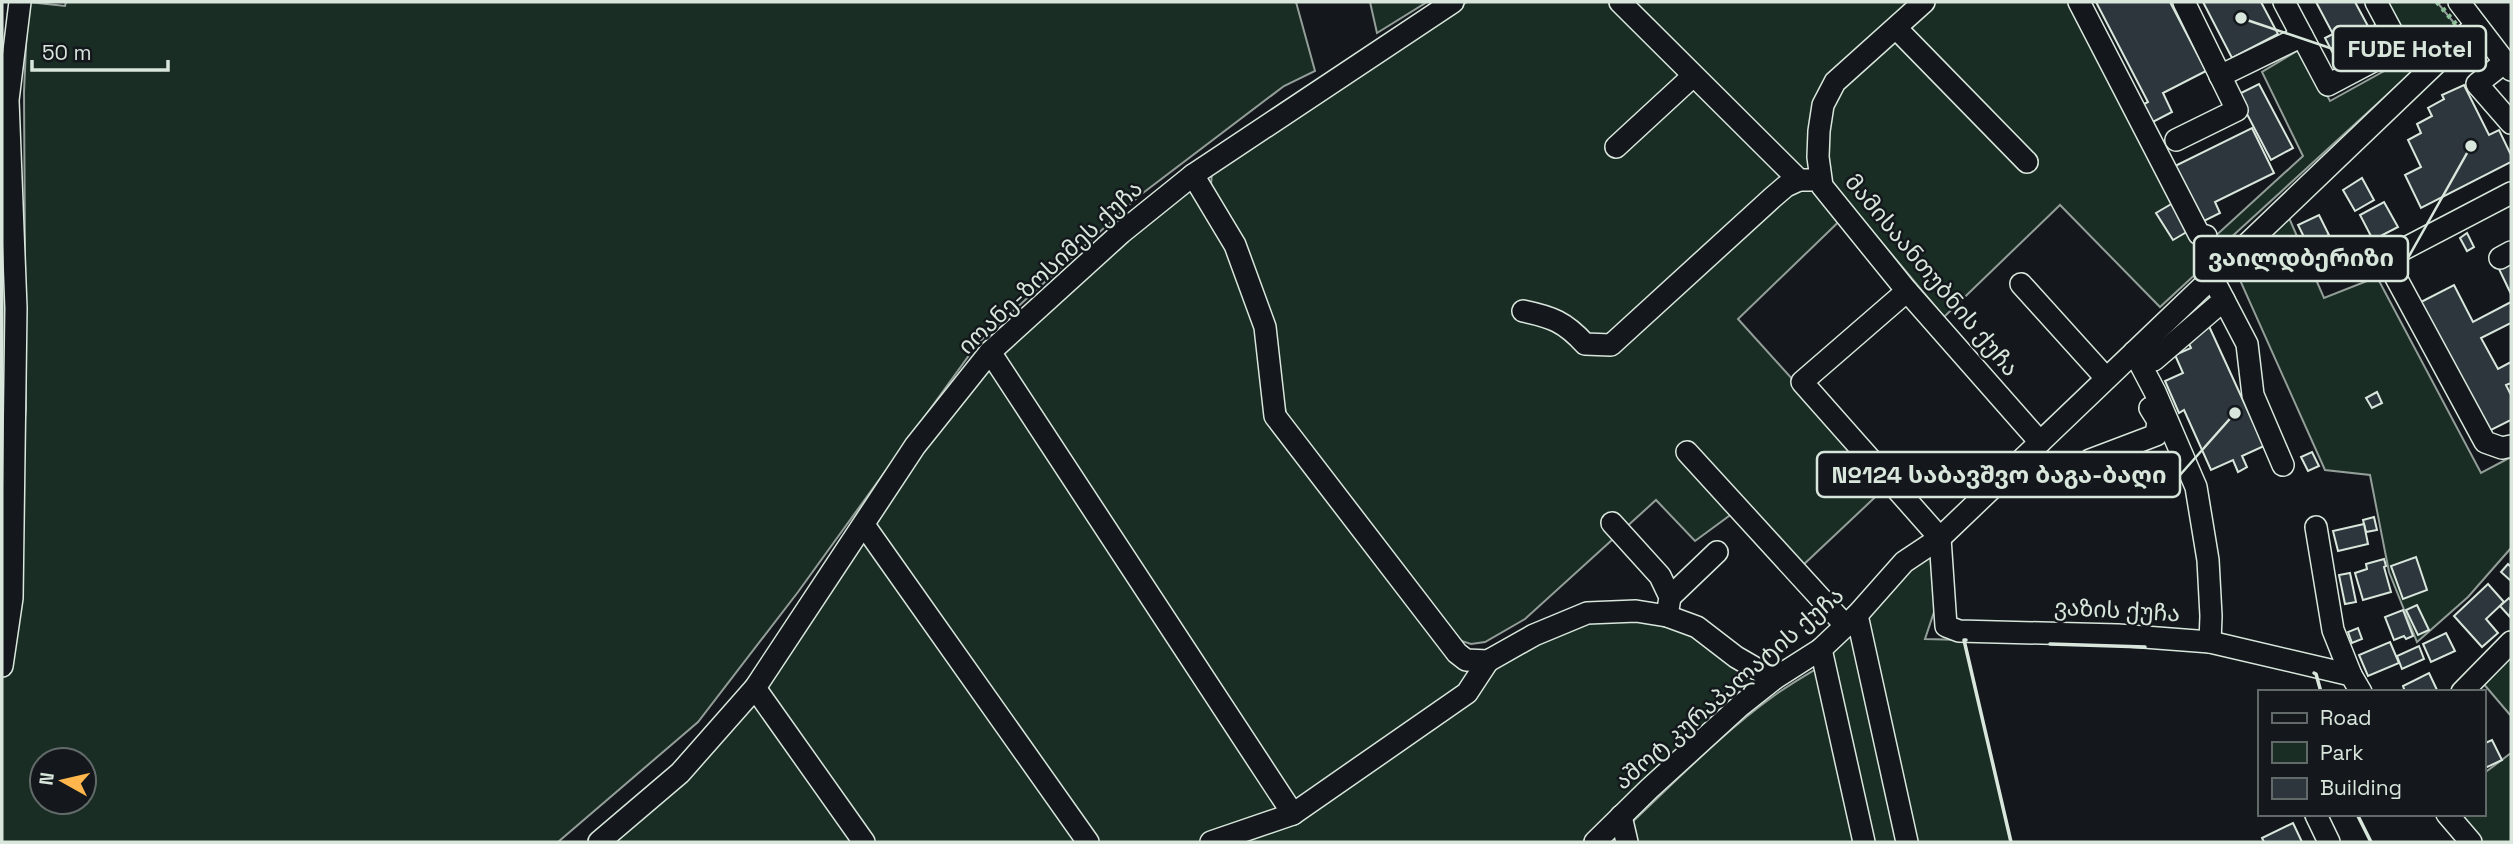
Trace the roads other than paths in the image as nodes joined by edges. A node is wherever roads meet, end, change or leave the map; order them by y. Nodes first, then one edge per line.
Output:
1 (20, 2) edge
2 (1453, 2) edge
3 (1620, 2) edge
4 (1924, 2) edge
5 (2079, 2) edge
6 (2184, 2) edge
7 (2284, 2) edge
8 (2376, 2) edge
9 (2459, 2) edge
10 (2476, 25) junction
11 (1896, 28) junction
12 (2302, 36) junction
13 (2508, 66) edge
14 (1693, 76) junction
15 (2220, 76) junction
16 (2511, 123) edge
17 (2176, 141) dead end
18 (1616, 147) dead end
19 (2027, 162) dead end
20 (1193, 175) junction
21 (1799, 180) junction
22 (1822, 186) junction
23 (2511, 193) edge
24 (2206, 236) dead end
25 (2212, 277) junction
26 (2021, 284) dead end
27 (1907, 291) junction
28 (2224, 300) junction
29 (1523, 311) dead end
30 (989, 352) junction
31 (2137, 358) junction
32 (2106, 378) junction
33 (2040, 442) junction
34 (2511, 446) edge
35 (1687, 452) dead end
36 (2090, 460) dead end
37 (2283, 465) dead end
38 (1612, 523) dead end
39 (864, 525) junction
40 (2316, 527) dead end
41 (1940, 538) junction
42 (1717, 552) dead end
43 (1668, 606) junction
44 (1851, 620) junction
45 (2210, 642) junction
46 (2511, 642) edge
47 (1821, 649) junction
48 (1488, 661) junction
49 (2, 667) edge
50 (1774, 679) junction
51 (2356, 683) edge
52 (755, 688) junction
53 (2464, 690) edge
54 (1293, 814) junction
55 (1621, 816) junction
56 (2316, 816) edge
57 (2449, 816) edge
58 (598, 842) edge
59 (864, 842) edge
60 (1088, 842) edge
61 (1211, 842) edge
62 (1595, 842) edge
63 (1627, 842) edge
64 (1864, 842) edge
65 (1907, 842) edge
66 (2329, 842) edge
67 (2471, 842) edge

1 - 49 street
2 - 20 street, იოანე-ზოსიმეს ქუჩა
3 - 14 street
4 - 11 street, მამისაანთუბნის ქუჩა
5 - 24 street
6 - 15 street
7 - 12 street
8 - 12 street
9 - 10 street
10 - 13 street
10 - 25 street, აშოტ კურაპალატის ქუჩა
11 - 19 street
11 - 22 street, მამისაანთუბნის ქუჩა
12 - 15 street
13 - 16 street
14 - 18 street
14 - 21 street
15 - 17 street
20 - 30 street, იოანე-ზოსიმეს ქუჩა
20 - 48 street
21 - 22 street
21 - 29 street
22 - 27 street, მამისაანთუბნის ქუჩა
23 - 34 street
25 - 28 street
25 - 31 street, აშოტ კურაპალატის ქუჩა
26 - 32 street
27 - 33 street, მამისაანთუბნის ქუჩა
27 - 41 street
28 - 31 street
28 - 37 street
30 - 39 street, იოანე-ზოსიმეს ქუჩა
30 - 54 street
31 - 32 street, აშოტ კურაპალატის ქუჩა
31 - 36 street
31 - 45 street
32 - 33 street, აშოტ კურაპალატის ქუჩა
33 - 41 street, აშოტ კურაპალატის ქუჩა
35 - 44 street
38 - 43 street
39 - 52 street, იოანე-ზოსიმეს ქუჩა
39 - 60 street
40 - 51 street
41 - 44 street, აშოტ კურაპალატის ქუჩა
41 - 45 street, ვაზის ქუჩა
42 - 43 street
43 - 48 street
43 - 50 street
44 - 47 street, აშოტ კურაპალატის ქუჩა
44 - 65 street
45 - 51 street, ვაზის ქუჩა
46 - 53 street
47 - 50 street, აშოტ კურაპალატის ქუჩა
47 - 64 street
48 - 54 street
50 - 55 street, აშოტ კურაპალატის ქუჩა
52 - 58 street, იოანე-ზოსიმეს ქუჩა
52 - 59 street
54 - 61 street
55 - 62 street, აშოტ კურაპალატის ქუჩა
55 - 63 street
56 - 66 street
57 - 67 street

